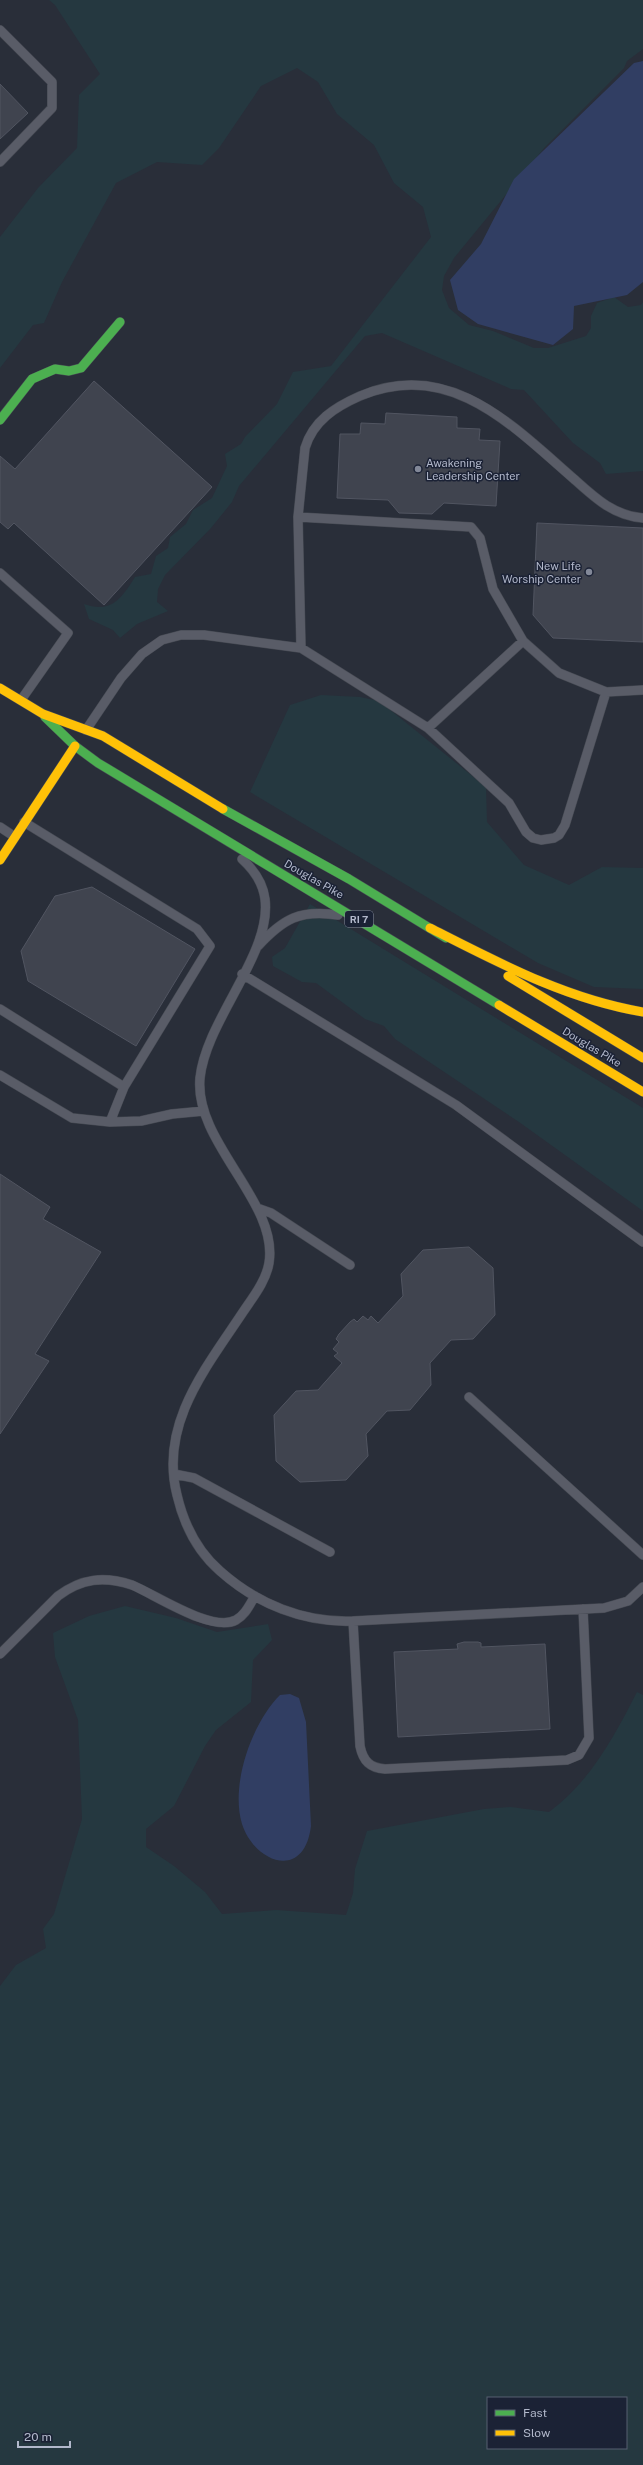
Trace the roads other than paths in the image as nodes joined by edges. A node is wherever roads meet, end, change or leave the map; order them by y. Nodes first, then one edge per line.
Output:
1 (0, 30) edge
2 (0, 162) edge
3 (120, 322) dead end
4 (0, 420) edge
5 (298, 517) junction
6 (643, 518) edge
7 (0, 573) edge
8 (523, 641) junction
9 (301, 648) junction
10 (0, 688) edge
11 (643, 690) edge
12 (606, 692) junction
13 (20, 701) junction
14 (43, 714) junction
15 (428, 728) junction
16 (88, 729) junction
17 (75, 746) junction
18 (24, 822) junction
19 (0, 827) edge
20 (15, 837) junction
21 (222, 839) junction
22 (0, 860) edge
23 (359, 919) junction
24 (430, 928) junction
25 (256, 949) junction
26 (242, 974) junction
27 (0, 1009) edge
28 (643, 1012) edge
29 (643, 1058) edge
30 (0, 1075) edge
31 (124, 1087) junction
32 (643, 1092) edge
33 (204, 1112) junction
34 (110, 1122) junction
35 (257, 1208) junction
36 (643, 1242) edge
37 (350, 1265) dead end
38 (469, 1397) dead end
39 (174, 1474) junction
40 (330, 1552) dead end
41 (643, 1555) edge
42 (643, 1587) edge
43 (254, 1596) junction
44 (584, 1609) junction
45 (353, 1621) junction
46 (0, 1654) edge

1 - 2 lane
3 - 4 main road
5 - 6 lane
5 - 8 lane
5 - 9 lane
7 - 13 lane
8 - 12 lane
8 - 15 lane
9 - 15 lane
9 - 16 lane
10 - 13 main road, Douglas Pike / RI 7
11 - 12 lane
12 - 15 lane
13 - 14 main road, Douglas Pike / RI 7
14 - 16 main road, Douglas Pike / RI 7
14 - 17 main road, Douglas Pike / RI 7
16 - 17 lane
16 - 24 main road, Douglas Pike / RI 7
17 - 18 main road
17 - 21 main road, Douglas Pike / RI 7
18 - 20 main road
18 - 31 lane
19 - 20 lane
20 - 22 main road
21 - 23 main road, Douglas Pike / RI 7
21 - 25 lane
23 - 25 lane
23 - 32 main road, Douglas Pike / RI 7
24 - 28 main road
24 - 29 main road, Douglas Pike / RI 7
25 - 26 lane
26 - 33 lane
26 - 36 lane
27 - 31 lane
30 - 34 lane
31 - 34 lane
33 - 34 lane
33 - 35 lane
35 - 37 lane
35 - 39 lane
38 - 41 lane
39 - 40 lane
39 - 43 lane
42 - 44 lane
43 - 45 lane
43 - 46 lane
44 - 45 lane
44 - 45 lane

